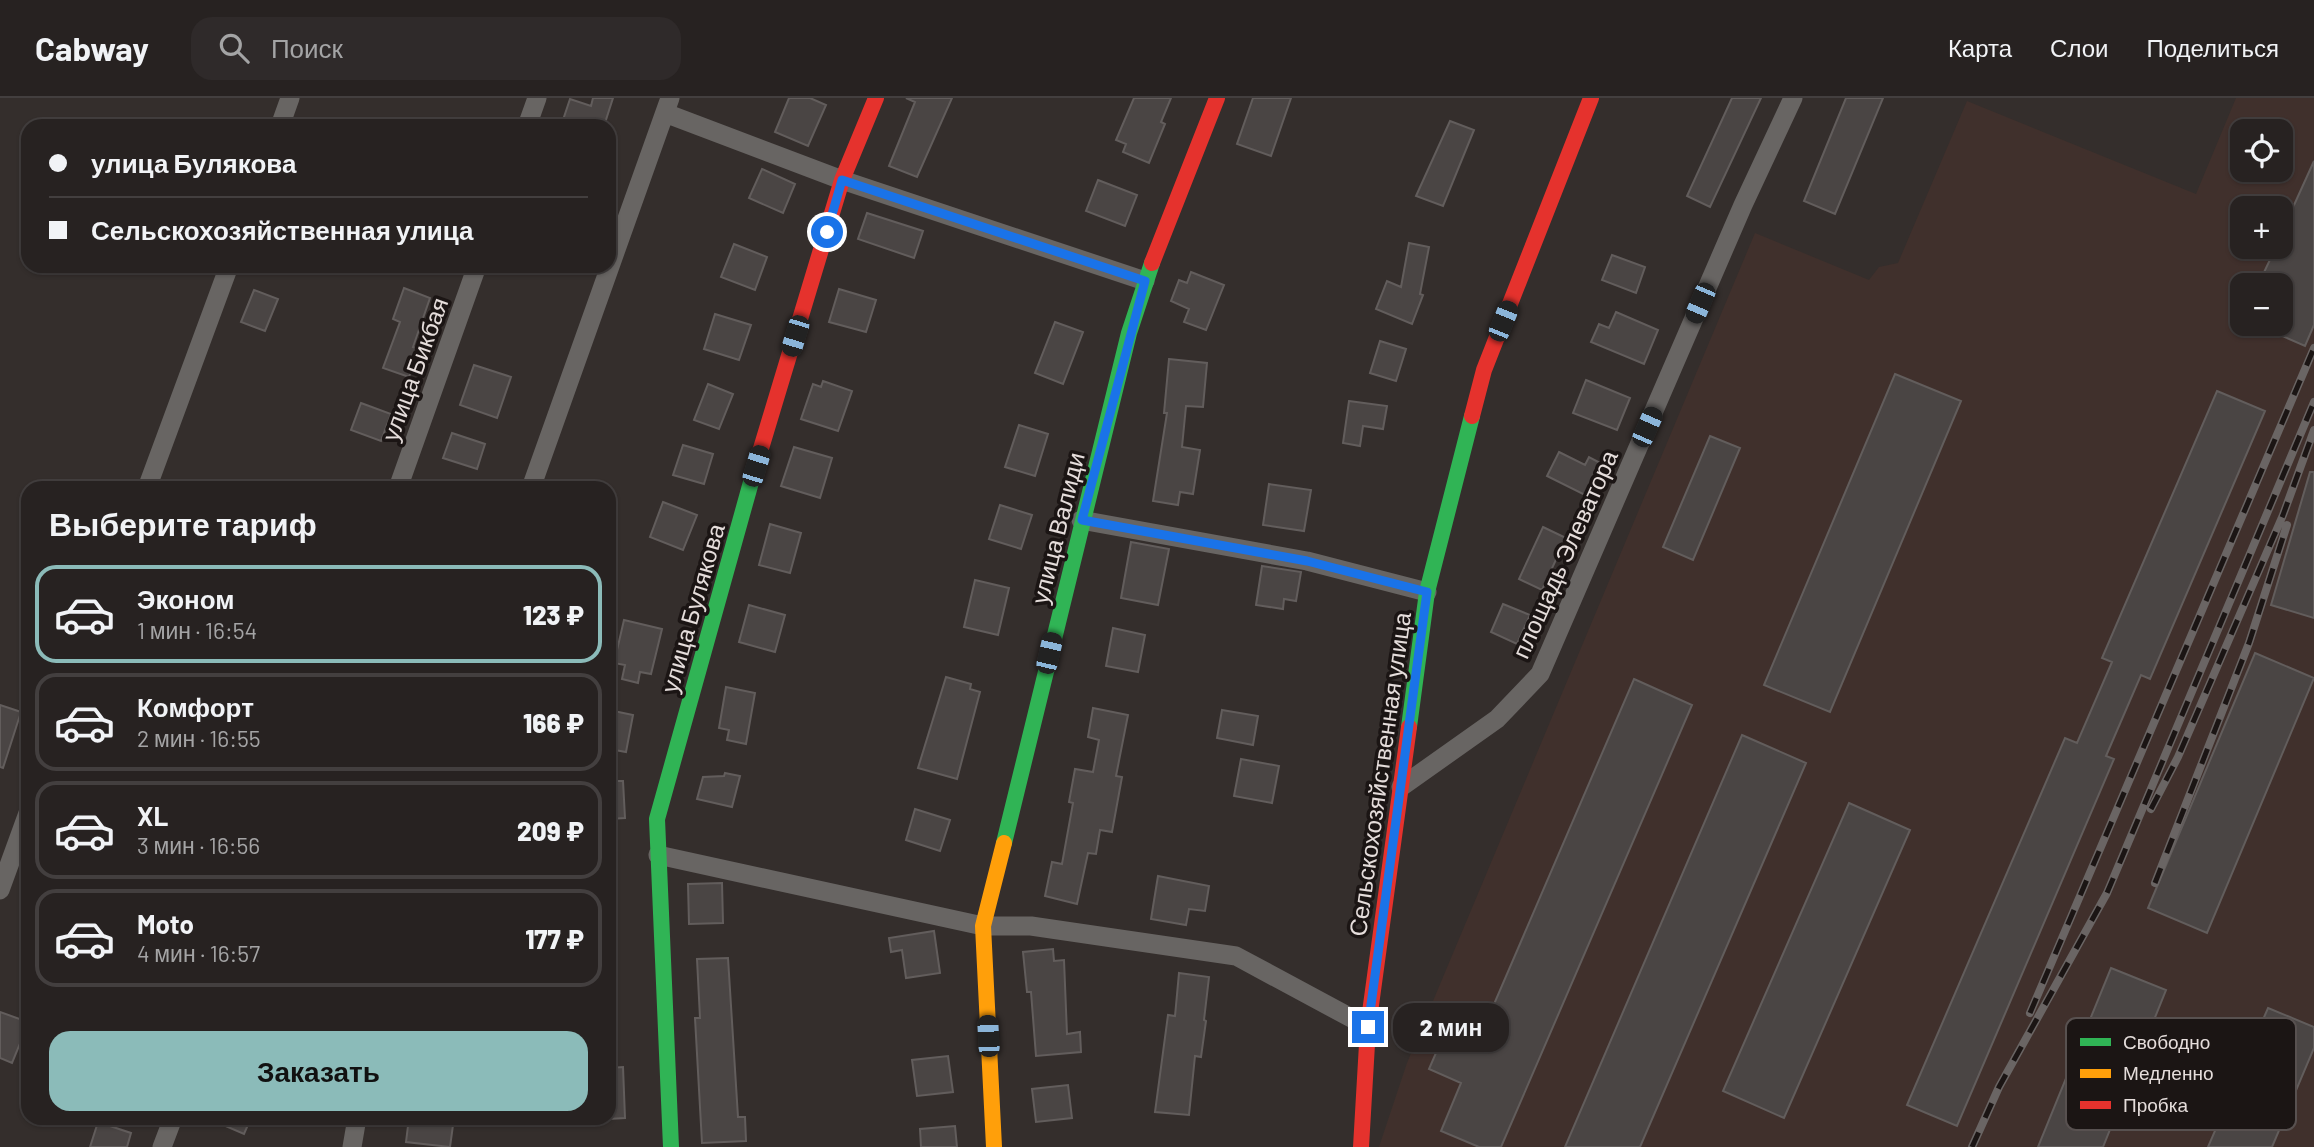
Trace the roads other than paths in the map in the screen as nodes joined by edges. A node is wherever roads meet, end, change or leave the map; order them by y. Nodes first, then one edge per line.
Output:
1 (290, 98) edge
2 (537, 98) edge
3 (876, 98) edge
4 (1217, 98) edge
5 (1591, 98) edge
6 (1793, 98) edge
7 (668, 106) edge
8 (282, 119) edge
9 (530, 119) edge
10 (842, 180) junction
11 (616, 251) edge
12 (226, 273) edge
13 (475, 273) edge
14 (608, 273) edge
15 (1145, 281) junction
16 (150, 481) edge
17 (400, 481) edge
18 (534, 481) edge
19 (1082, 520) junction
20 (1427, 592) junction
21 (1401, 787) junction
22 (21, 832) edge
23 (658, 855) junction
24 (0, 890) edge
25 (983, 926) junction
26 (1368, 1027) junction
27 (170, 1125) edge
28 (356, 1125) edge
29 (162, 1147) edge
30 (352, 1147) edge
31 (671, 1147) edge
32 (994, 1147) edge
33 (1361, 1147) edge

1 - 8 street
2 - 9 street
3 - 10 street, улица Булякова
4 - 15 street, улица Валиди
5 - 20 street, Сельскохозяйственная улица
6 - 21 street, площадь Элеватора
7 - 10 street
7 - 11 street
10 - 15 street
10 - 23 street, улица Булякова
12 - 16 street
13 - 17 street, улица Бикбая
14 - 18 street
15 - 19 street, улица Валиди
19 - 20 street
19 - 25 street, улица Валиди
20 - 21 street, Сельскохозяйственная улица
21 - 26 street, Сельскохозяйственная улица
22 - 24 street
23 - 25 street
23 - 31 street, улица Булякова
25 - 26 street
25 - 32 street, улица Валиди
26 - 33 street, Сельскохозяйственная улица
27 - 29 street
28 - 30 street

